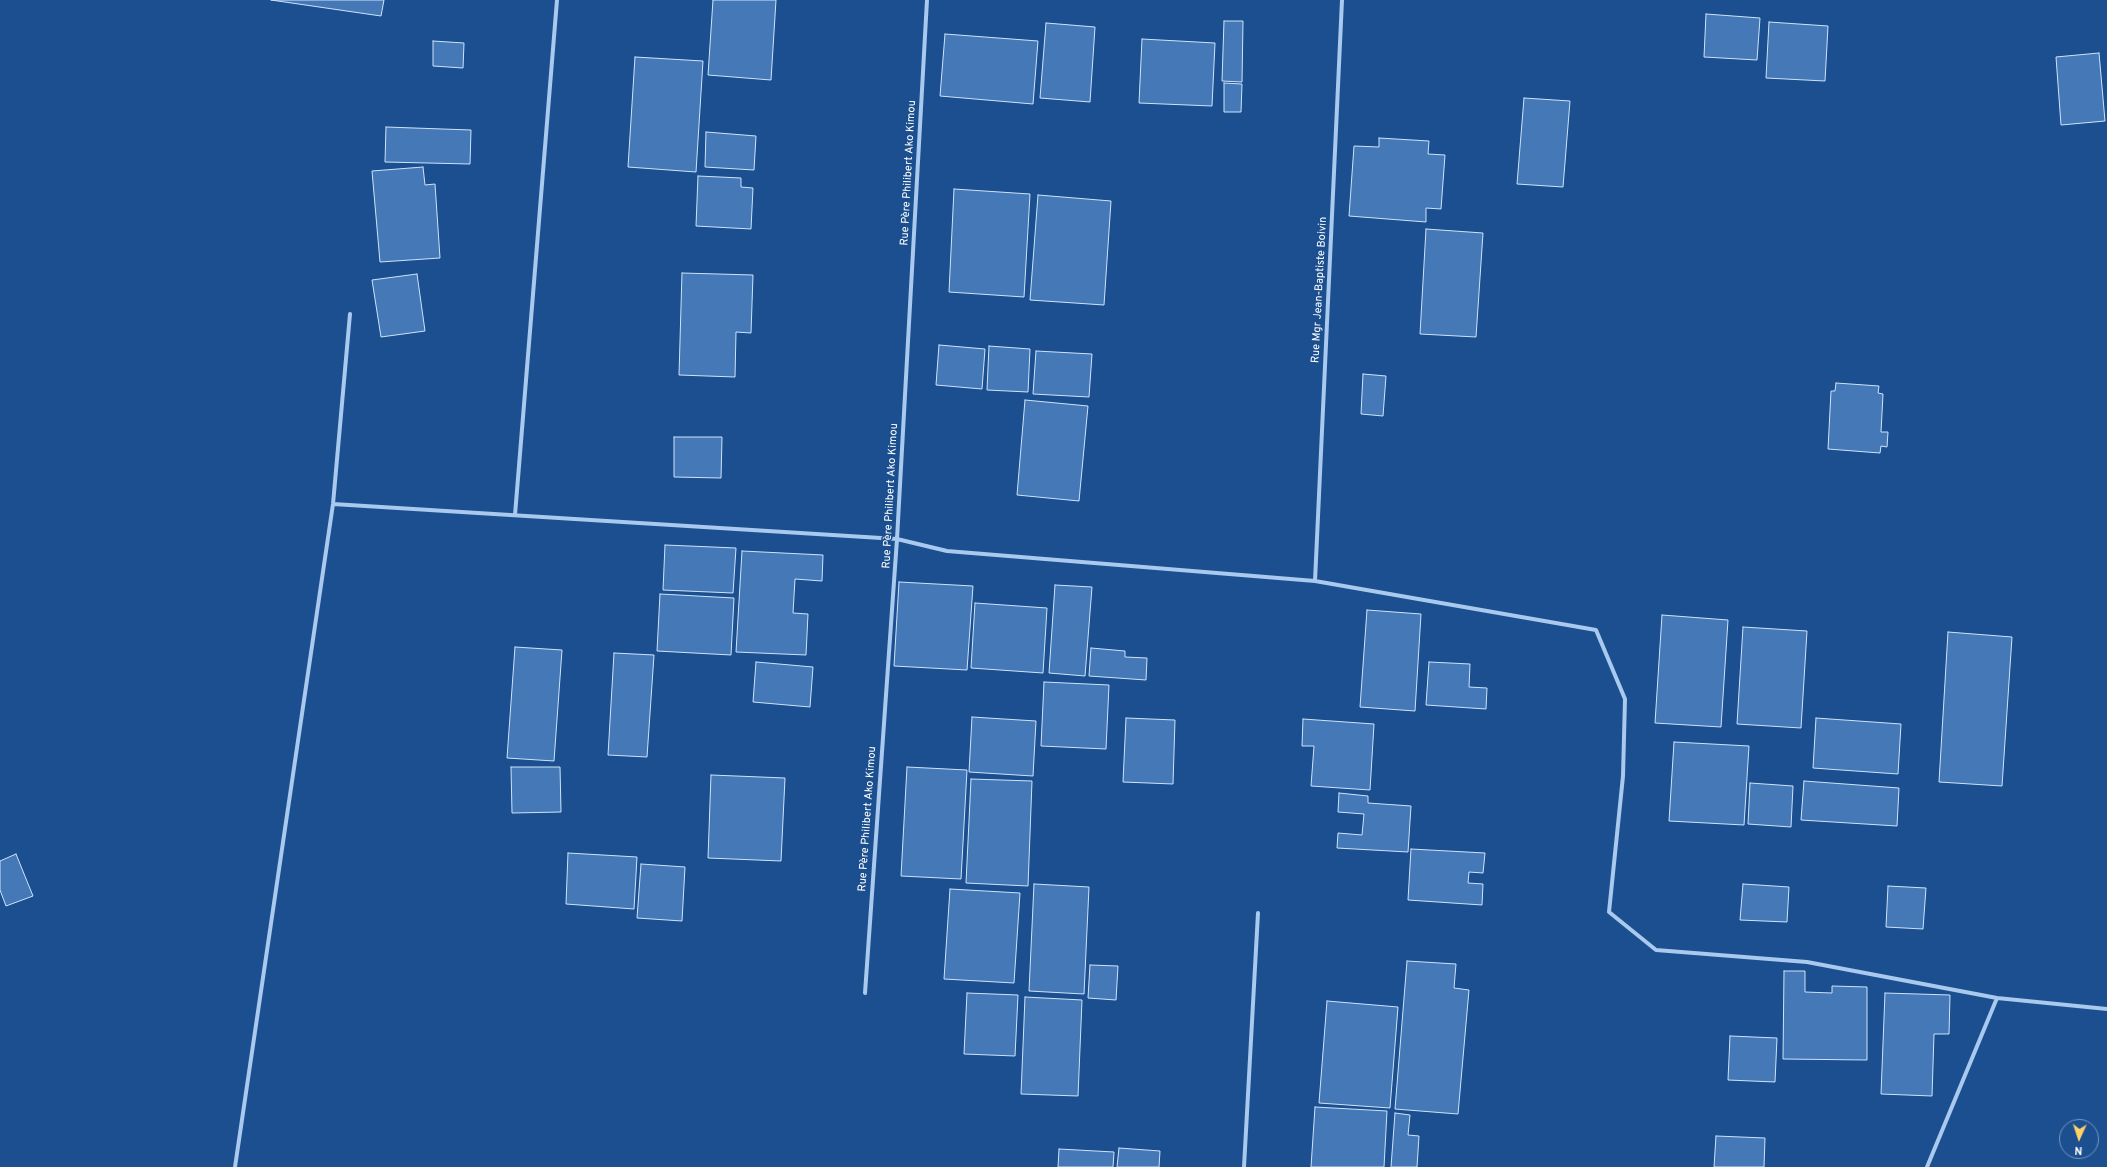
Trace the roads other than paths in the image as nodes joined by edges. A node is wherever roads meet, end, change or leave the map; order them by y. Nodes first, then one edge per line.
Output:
1 (557, 0) edge
2 (928, 0) edge
3 (1342, 0) edge
4 (350, 314) dead end
5 (333, 504) junction
6 (516, 515) junction
7 (898, 539) junction
8 (1315, 581) junction
9 (1258, 913) dead end
10 (865, 993) dead end
11 (1997, 998) junction
12 (2107, 1009) edge
13 (235, 1167) edge
14 (1244, 1167) edge
15 (1926, 1167) edge

1 - 6 street
2 - 7 street, Rue Père Philibert Ako Kimou
3 - 8 street, Rue Mgr Jean-Baptiste Boivin
4 - 5 street
5 - 6 street
5 - 13 street
6 - 7 street
7 - 8 street
7 - 10 street, Rue Père Philibert Ako Kimou
8 - 11 street
9 - 14 street
11 - 12 street
11 - 15 street

